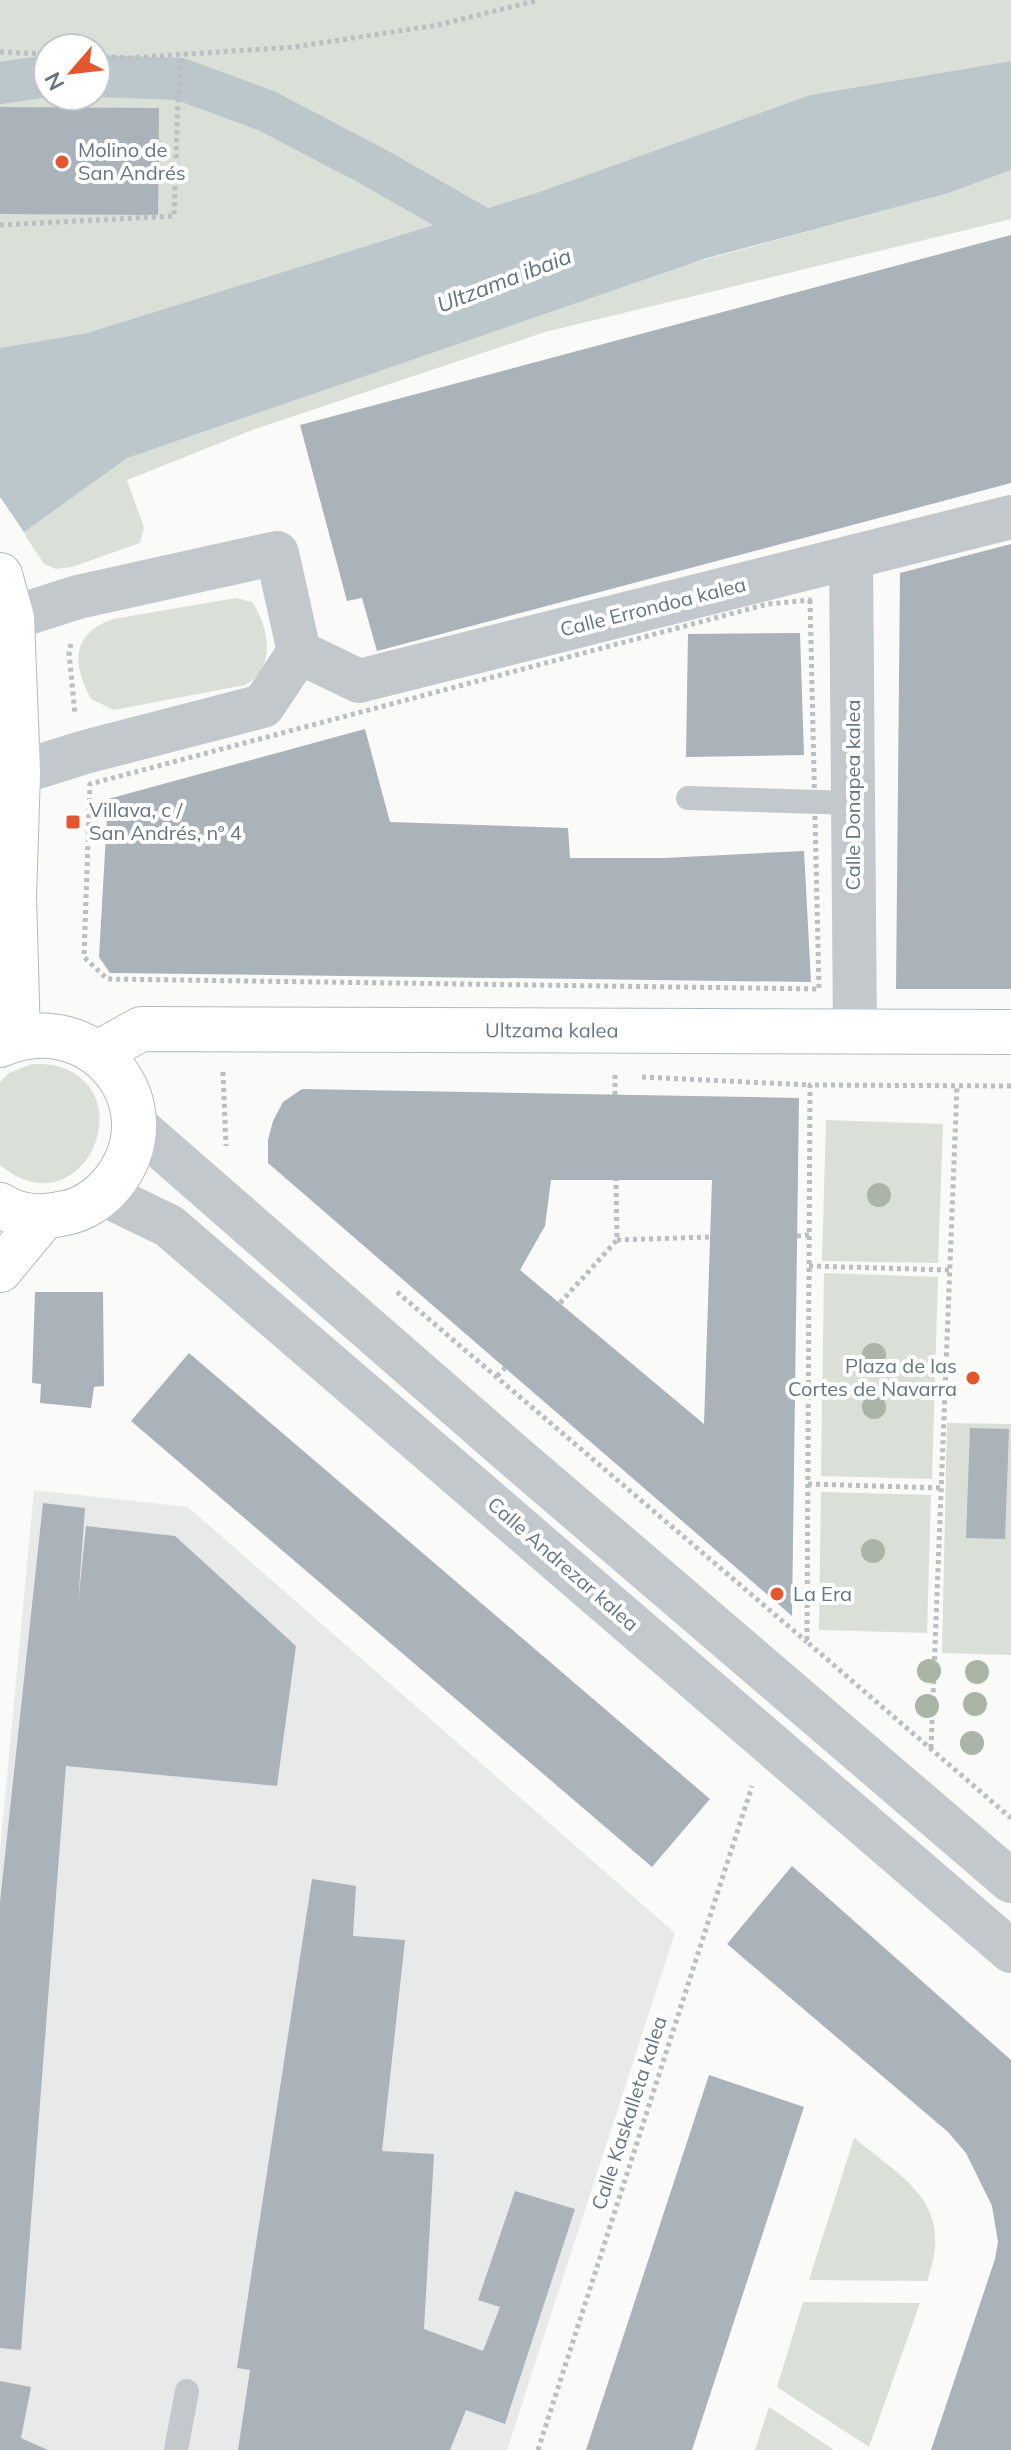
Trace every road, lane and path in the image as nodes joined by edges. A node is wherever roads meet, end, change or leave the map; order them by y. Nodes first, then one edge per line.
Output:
1 (539, 0) edge
2 (0, 52) edge
3 (32, 53) edge
4 (182, 56) junction
5 (112, 57) edge
6 (0, 225) edge
7 (1011, 517) edge
8 (851, 557) junction
9 (5, 592) edge
10 (73, 632) dead end
11 (299, 652) junction
12 (75, 719) dead end
13 (18, 773) junction
14 (90, 784) dead end
15 (688, 798) dead end
16 (853, 803) junction
17 (107, 979) dead end
18 (855, 1032) junction
19 (1011, 1032) edge
20 (9, 1041) edge
21 (98, 1053) junction
22 (238, 1070) dead end
23 (599, 1075) dead end
24 (615, 1075) junction
25 (810, 1085) junction
26 (957, 1086) junction
27 (1011, 1086) edge
28 (615, 1095) dead end
29 (134, 1124) junction
30 (226, 1148) dead end
31 (616, 1180) dead end
32 (103, 1194) junction
33 (0, 1205) edge
34 (43, 1218) junction
35 (809, 1235) junction
36 (797, 1236) dead end
37 (710, 1237) dead end
38 (617, 1240) junction
39 (809, 1266) junction
40 (0, 1270) edge
41 (949, 1270) junction
42 (391, 1287) dead end
43 (560, 1303) dead end
44 (505, 1368) dead end
45 (497, 1376) junction
46 (808, 1484) junction
47 (942, 1488) junction
48 (807, 1642) junction
49 (931, 1750) junction
50 (752, 1786) dead end
51 (1011, 1818) edge
52 (1011, 1881) edge
53 (1011, 1951) edge
54 (187, 2391) dead end
55 (176, 2450) edge
56 (538, 2450) edge

1 - 4 path
2 - 3 path
4 - 5 path
4 - 6 path
7 - 8 street, Calle Errondoa kalea
8 - 11 street, Calle Errondoa kalea
8 - 16 street, Calle Donapea kalea
9 - 11 street
9 - 13 street
10 - 12 path
11 - 13 street
13 - 20 street
14 - 17 path
15 - 16 lane
16 - 18 street, Calle Donapea kalea
18 - 19 street, Ultzama kalea
18 - 21 street, Ultzama kalea
20 - 21 street
21 - 29 street
22 - 30 path
23 - 24 path
24 - 25 path
24 - 28 path
25 - 26 path
25 - 35 path
26 - 27 path
26 - 41 path
29 - 32 street
29 - 52 street
31 - 38 path
32 - 34 street
32 - 53 street, Calle Andrezar kalea
33 - 34 street
34 - 40 street
35 - 36 path
35 - 39 path
37 - 38 path
38 - 43 path
39 - 41 path
39 - 46 path
41 - 47 path
42 - 45 path
44 - 45 path
45 - 48 path
46 - 47 path
46 - 48 path
47 - 49 path
48 - 49 path
49 - 51 path
50 - 56 path, Calle Kaskalleta kalea
54 - 55 lane

